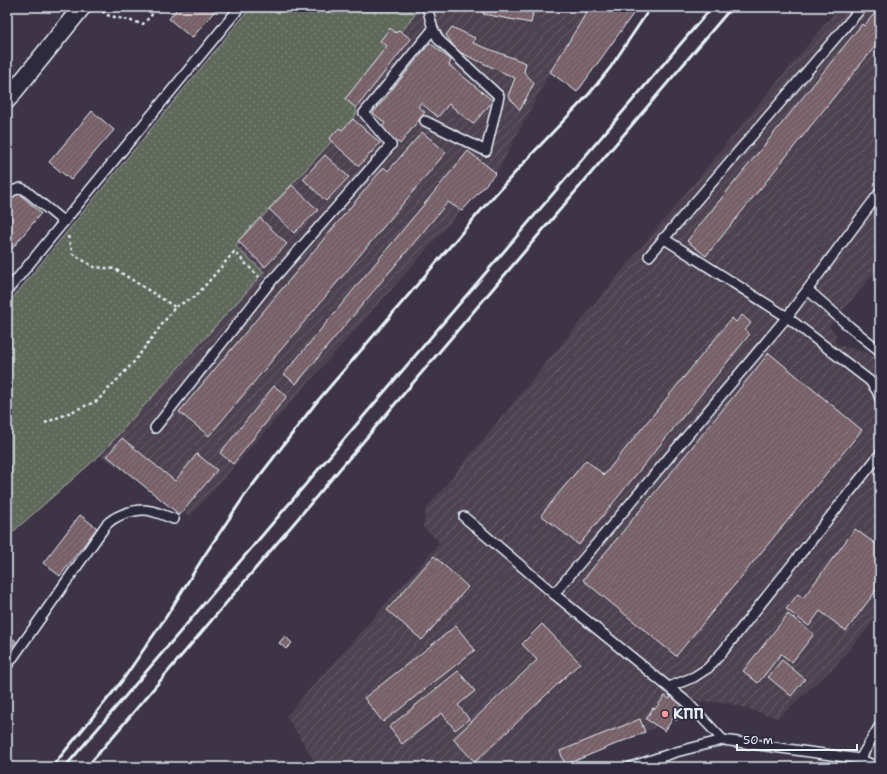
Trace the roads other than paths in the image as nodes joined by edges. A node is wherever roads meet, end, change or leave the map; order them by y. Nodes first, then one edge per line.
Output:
1 (82, 7) edge
2 (240, 7) edge
3 (427, 7) edge
4 (862, 7) edge
5 (433, 29) junction
6 (7, 100) edge
7 (424, 121) dead end
8 (880, 192) edge
9 (7, 197) edge
10 (64, 222) junction
11 (663, 238) junction
12 (649, 256) dead end
13 (808, 290) junction
14 (7, 291) edge
15 (787, 317) junction
16 (880, 350) edge
17 (880, 399) edge
18 (155, 428) dead end
19 (880, 454) edge
20 (464, 517) dead end
21 (174, 520) dead end
22 (554, 594) junction
23 (7, 666) edge
24 (669, 687) junction
25 (880, 725) edge
26 (723, 740) junction
27 (860, 760) junction
28 (630, 767) edge
29 (877, 767) edge

1 - 6 street
2 - 10 lane
3 - 5 lane
4 - 11 lane
5 - 7 lane
5 - 18 lane
8 - 13 lane
9 - 10 lane
10 - 14 lane
11 - 12 lane
11 - 15 lane
13 - 15 lane
13 - 16 lane
15 - 17 lane
15 - 22 lane
19 - 24 lane
20 - 22 lane
21 - 23 lane
22 - 24 lane
24 - 26 lane
25 - 27 lane
26 - 27 lane
26 - 28 lane
27 - 29 lane

